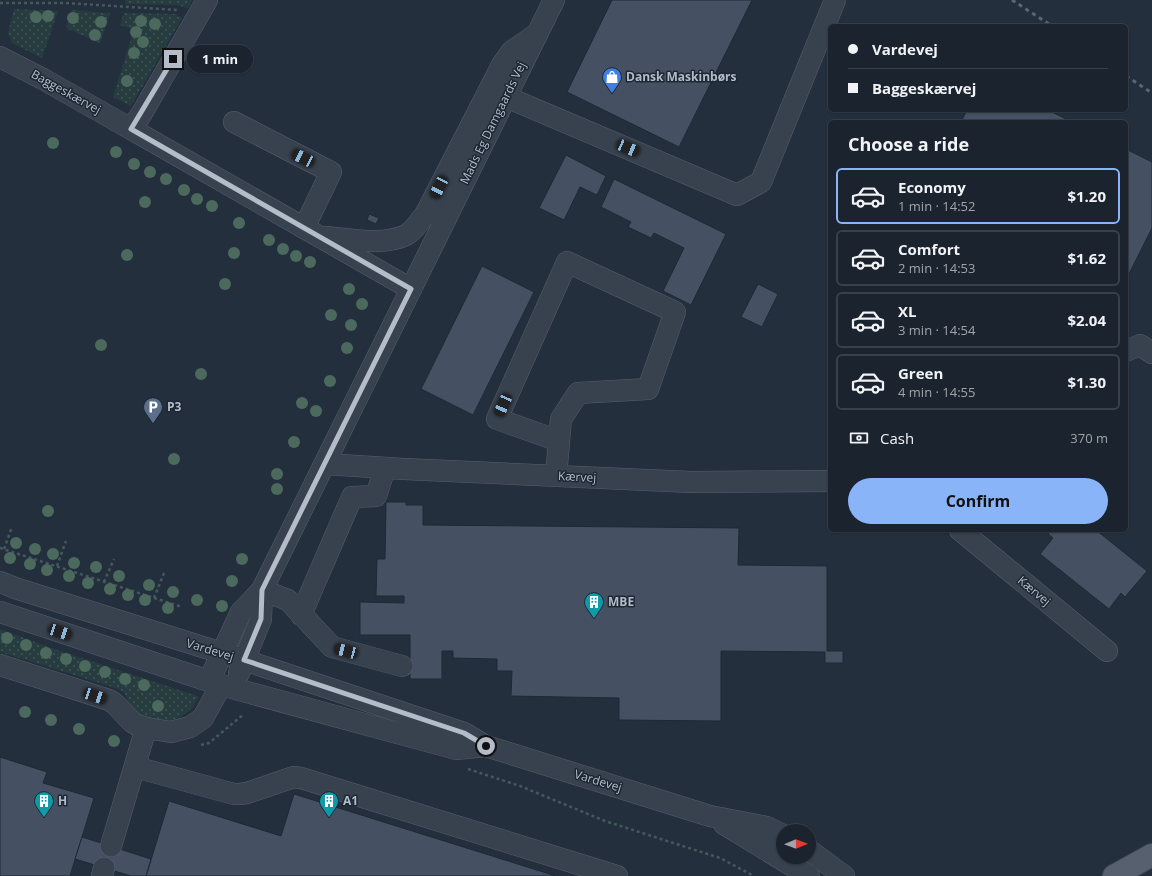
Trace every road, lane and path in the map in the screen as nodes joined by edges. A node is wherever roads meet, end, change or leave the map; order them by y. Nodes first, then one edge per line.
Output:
1 (207, 0) edge
2 (554, 0) edge
3 (835, 0) edge
4 (0, 3) edge
5 (197, 18) junction
6 (538, 33) junction
7 (0, 57) edge
8 (506, 97) junction
9 (234, 122) dead end
10 (131, 129) junction
11 (313, 232) junction
12 (411, 289) junction
13 (1128, 350) edge
14 (1152, 353) edge
15 (559, 441) junction
16 (325, 464) junction
17 (385, 468) junction
18 (556, 476) junction
19 (828, 481) edge
20 (12, 527) dead end
21 (962, 532) edge
22 (66, 541) dead end
23 (0, 548) edge
24 (4, 549) junction
25 (114, 558) dead end
26 (57, 566) junction
27 (164, 573) dead end
28 (0, 582) edge
29 (104, 582) junction
30 (262, 590) junction
31 (154, 598) junction
32 (182, 607) dead end
33 (0, 612) edge
34 (301, 615) junction
35 (1107, 651) dead end
36 (222, 654) junction
37 (244, 660) junction
38 (0, 665) edge
39 (402, 666) dead end
40 (221, 685) junction
41 (146, 728) junction
42 (486, 746) junction
43 (135, 767) junction
44 (710, 816) junction
45 (776, 832) edge
46 (111, 846) dead end
47 (816, 855) edge
48 (1152, 855) edge
49 (617, 876) edge
50 (810, 876) edge
51 (844, 876) edge
52 (1114, 876) edge

1 - 5 street
2 - 6 street, Mads Eg Damgaards Vej
3 - 8 street
4 - 5 path
5 - 10 street
6 - 8 street, Mads Eg Damgaards Vej
6 - 11 street
7 - 10 street, Baggeskærvej
8 - 12 street, Mads Eg Damgaards Vej
9 - 11 street
10 - 11 street, Baggeskærvej
11 - 12 street, Baggeskærvej
12 - 16 street, Mads Eg Damgaards Vej
13 - 14 street
15 - 15 street
15 - 18 street
16 - 17 street, Kærvej
16 - 30 street, Mads Eg Damgaards Vej
17 - 18 street, Kærvej
17 - 34 street
18 - 19 street, Kærvej
20 - 24 path
21 - 35 street, Kærvej
22 - 26 path
23 - 24 path
24 - 26 path
25 - 29 path
26 - 29 path
27 - 31 path
28 - 36 street, Vardevej
29 - 31 path
30 - 34 street
30 - 36 street, Mads Eg Damgaards Vej
30 - 37 street, Mads Eg Damgaards Vej
31 - 32 path
33 - 40 street, Vardevej
34 - 39 street
36 - 37 street, Vardevej
36 - 40 street, Mads Eg Damgaards Vej
37 - 40 street, Mads Eg Damgaards Vej
37 - 42 street, Vardevej
38 - 41 street
40 - 41 street
40 - 42 street, Vardevej
41 - 43 street
42 - 44 street, Vardevej
43 - 46 street
43 - 49 street
44 - 45 street, Vardevej
44 - 50 street, Vardevej
47 - 51 street
48 - 52 main road

